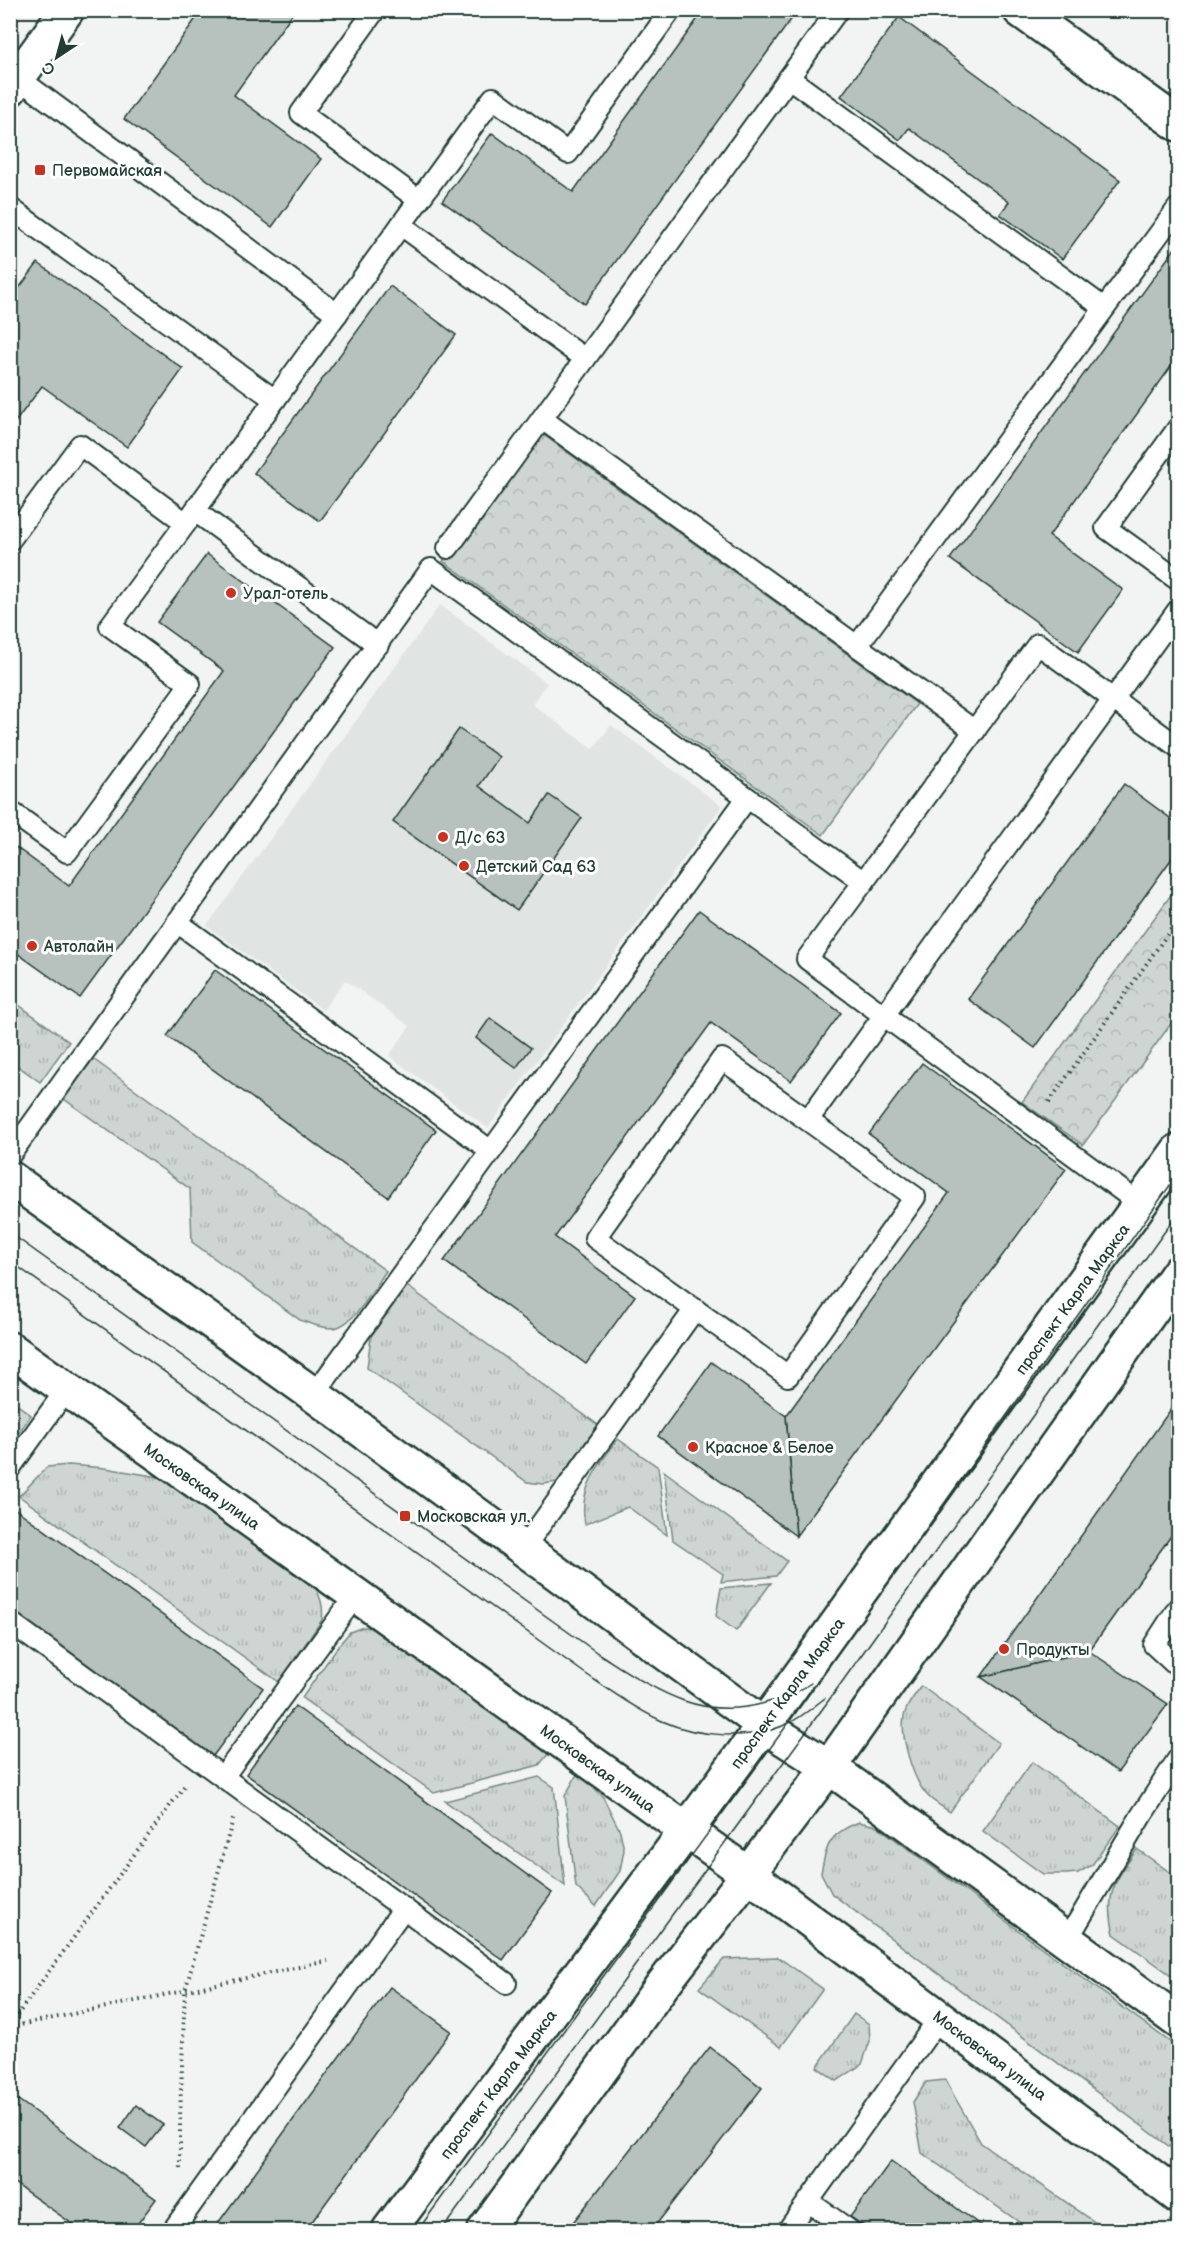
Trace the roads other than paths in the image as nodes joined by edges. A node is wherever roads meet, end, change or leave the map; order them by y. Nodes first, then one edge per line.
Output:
1 (67, 10) edge
2 (375, 10) edge
3 (671, 10) edge
4 (838, 10) edge
5 (1020, 10) edge
6 (16, 74) edge
7 (789, 78) junction
8 (1179, 124) edge
9 (419, 200) junction
10 (10, 208) edge
11 (1179, 208) edge
12 (401, 225) junction
13 (1104, 308) junction
14 (337, 314) junction
15 (585, 359) junction
16 (275, 400) junction
17 (542, 418) junction
18 (1179, 428) edge
19 (190, 517) junction
20 (10, 540) edge
21 (448, 548) dead end
22 (1179, 580) edge
23 (1179, 610) edge
24 (378, 645) junction
25 (857, 646) junction
26 (1114, 699) junction
27 (975, 731) junction
28 (1179, 747) edge
29 (747, 798) junction
30 (10, 811) edge
31 (864, 882) junction
32 (177, 922) junction
33 (884, 1016) junction
34 (808, 1120) junction
35 (491, 1151) junction
36 (1179, 1151) edge
37 (10, 1155) edge
38 (10, 1178) edge
39 (1140, 1204) junction
40 (1179, 1273) edge
41 (695, 1309) junction
42 (10, 1349) edge
43 (66, 1390) junction
44 (314, 1395) junction
45 (10, 1468) edge
46 (523, 1549) junction
47 (356, 1595) junction
48 (1179, 1608) edge
49 (10, 1622) edge
50 (1179, 1667) edge
51 (764, 1725) junction
52 (1179, 1760) edge
53 (829, 1767) junction
54 (223, 1777) junction
55 (686, 1831) junction
56 (748, 1874) junction
57 (404, 1908) junction
58 (1067, 1940) junction
59 (506, 1983) dead end
60 (940, 2017) junction
61 (1179, 2021) edge
62 (1179, 2196) edge
63 (809, 2202) junction
64 (177, 2225) edge
65 (389, 2230) edge
66 (485, 2230) edge
67 (788, 2230) edge
68 (849, 2230) edge

1 - 6 main road
2 - 9 lane
3 - 9 lane
4 - 7 lane
5 - 8 main road
6 - 14 lane
7 - 13 lane
7 - 15 lane
9 - 12 lane
10 - 16 lane
11 - 13 lane
12 - 14 lane
12 - 15 lane
13 - 25 lane
14 - 16 lane
15 - 17 lane
16 - 19 lane
17 - 21 lane
17 - 25 lane
18 - 22 lane
19 - 20 lane
19 - 24 lane
19 - 30 lane
23 - 26 lane
24 - 29 lane
24 - 32 lane
25 - 27 lane
26 - 27 lane
26 - 28 lane
26 - 33 lane
27 - 31 lane
29 - 31 lane
29 - 35 lane
31 - 33 lane
32 - 35 lane
32 - 37 lane
33 - 34 lane
33 - 39 lane
34 - 41 lane
34 - 41 lane
35 - 44 lane
36 - 39 main road, проспект Карла Маркса
38 - 44 main road
39 - 51 main road, проспект Карла Маркса
40 - 53 main road
41 - 46 lane
42 - 43 main road, Московская улица
43 - 45 lane
43 - 47 main road, Московская улица
44 - 46 main road
46 - 51 main road
47 - 54 lane
47 - 55 main road, Московская улица
48 - 50 lane
49 - 54 lane
51 - 53 main road
51 - 55 main road, проспект Карла Маркса
52 - 58 lane
53 - 56 main road
53 - 58 main road
54 - 57 lane
55 - 56 main road, Московская улица
55 - 65 main road, проспект Карла Маркса
56 - 60 main road, Московская улица
56 - 66 main road
57 - 59 lane
57 - 64 lane
58 - 61 main road
60 - 62 main road, Московская улица
60 - 63 lane
63 - 67 lane
63 - 68 lane

